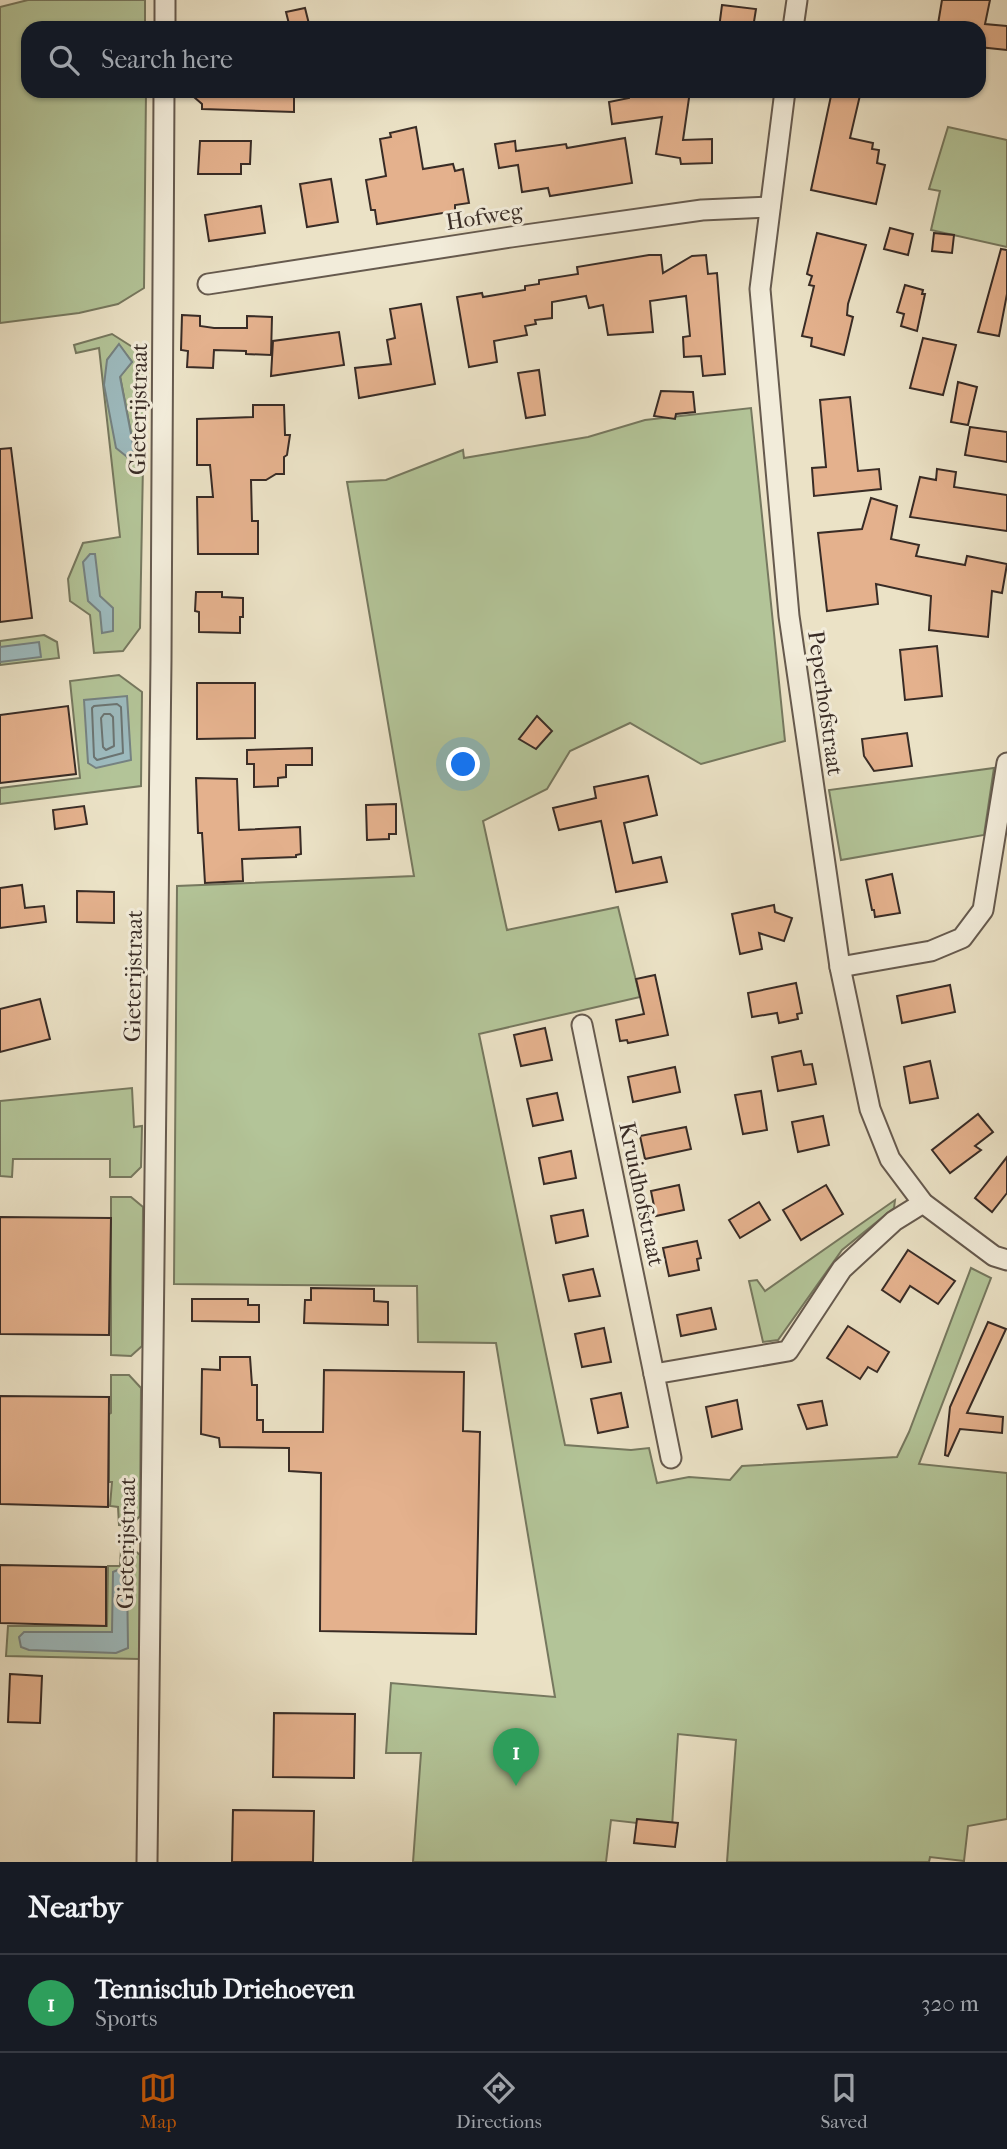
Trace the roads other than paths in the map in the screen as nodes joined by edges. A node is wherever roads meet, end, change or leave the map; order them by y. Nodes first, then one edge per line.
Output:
1 (165, 0) edge
2 (797, 0) edge
3 (165, 21) edge
4 (794, 21) edge
5 (164, 98) edge
6 (784, 98) edge
7 (770, 207) junction
8 (208, 284) dead end
9 (1007, 763) edge
10 (839, 967) junction
11 (582, 1025) dead end
12 (923, 1203) junction
13 (1007, 1260) edge
14 (654, 1374) junction
15 (671, 1458) dead end
16 (147, 1862) edge

1 - 3 street
2 - 4 street
5 - 16 street, Gieterijstraat
6 - 7 street, Peperhofstraat
7 - 8 street, Hofweg
7 - 10 street, Peperhofstraat
9 - 10 street
10 - 12 street, Peperhofstraat
11 - 14 street, Kruidhofstraat
12 - 13 street, Peperhofstraat
12 - 14 street
14 - 15 street, Kruidhofstraat

